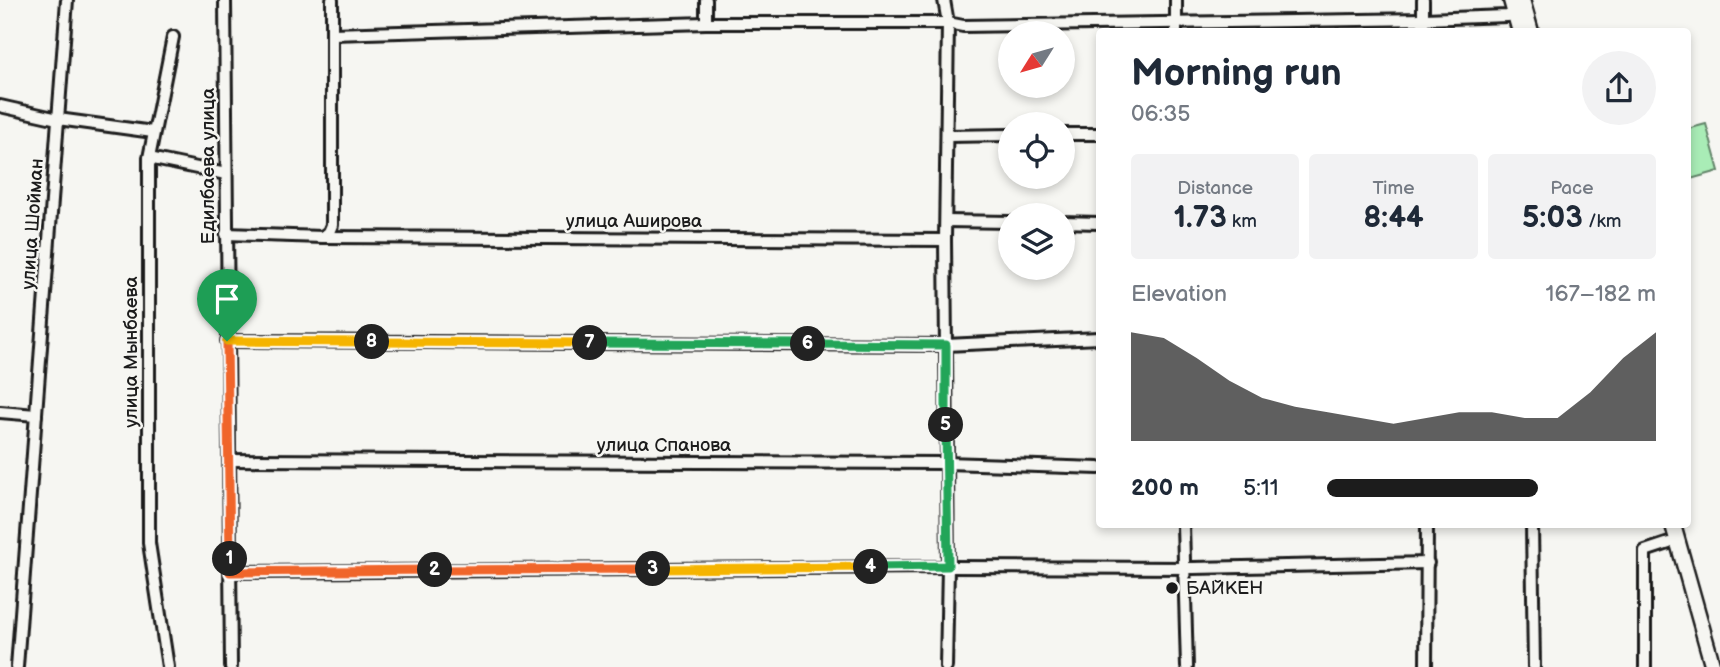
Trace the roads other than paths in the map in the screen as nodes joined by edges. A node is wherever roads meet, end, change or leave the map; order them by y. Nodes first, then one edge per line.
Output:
1 (67, 0) edge
2 (225, 0) edge
3 (332, 0) edge
4 (706, 0) edge
5 (944, 0) edge
6 (1176, 0) edge
7 (1423, 0) edge
8 (1518, 7) edge
9 (1424, 19) junction
10 (706, 23) junction
11 (948, 23) junction
12 (1176, 27) edge
13 (1423, 28) edge
14 (1520, 28) edge
15 (1529, 28) edge
16 (332, 34) junction
17 (173, 37) dead end
18 (0, 106) edge
19 (58, 119) junction
20 (153, 132) junction
21 (1075, 134) edge
22 (1096, 134) edge
23 (998, 135) edge
24 (948, 136) junction
25 (149, 158) junction
26 (226, 174) junction
27 (946, 221) junction
28 (998, 222) edge
29 (1075, 222) edge
30 (1096, 223) edge
31 (226, 234) junction
32 (323, 237) junction
33 (945, 240) junction
34 (1096, 338) edge
35 (227, 341) junction
36 (946, 345) junction
37 (0, 412) edge
38 (36, 415) junction
39 (229, 460) junction
40 (946, 463) junction
41 (1096, 468) edge
42 (1183, 528) edge
43 (1427, 528) edge
44 (1532, 528) edge
45 (1665, 528) edge
46 (1674, 528) edge
47 (1669, 543) junction
48 (1428, 563) junction
49 (948, 566) junction
50 (1183, 568) junction
51 (230, 572) junction
52 (16, 667) edge
53 (168, 667) edge
54 (231, 667) edge
55 (946, 667) edge
56 (1187, 667) edge
57 (1426, 667) edge
58 (1534, 667) edge
59 (1646, 667) edge
60 (1704, 667) edge
61 (1713, 667) edge

1 - 19 street, улица Шойман
2 - 26 street, Едилбаева улица
3 - 16 street
4 - 10 street
5 - 11 street
6 - 12 street
7 - 9 street
8 - 9 street
8 - 14 main road
8 - 15 main road
9 - 12 street
9 - 13 street
10 - 11 street
10 - 16 street
11 - 12 street
11 - 24 street
16 - 32 street
17 - 20 street, улица Мынбаева
18 - 19 street
19 - 20 street
19 - 38 street, улица Шойман
20 - 25 street, улица Мынбаева
21 - 22 street
23 - 24 street
24 - 27 street
25 - 26 street
25 - 53 street, улица Мынбаева
26 - 31 street, Едилбаева улица
27 - 28 street
27 - 33 street
29 - 30 street
31 - 32 street, улица Аширова
31 - 35 street, Едилбаева улица
32 - 33 street, улица Аширова
33 - 36 street
34 - 36 street
35 - 36 street
35 - 39 street, Едилбаева улица
36 - 40 street
37 - 38 street
38 - 52 street, улица Шойман
39 - 40 street, улица Спанова
39 - 51 street, Едилбаева улица
40 - 41 street, улица Спанова
40 - 49 street
42 - 50 street
43 - 48 street
44 - 58 street
45 - 47 main road
46 - 61 main road
47 - 59 street
47 - 60 main road
48 - 50 street
48 - 57 street
49 - 50 street
49 - 51 street
49 - 55 street
50 - 56 street
51 - 54 street, Едилбаева улица

